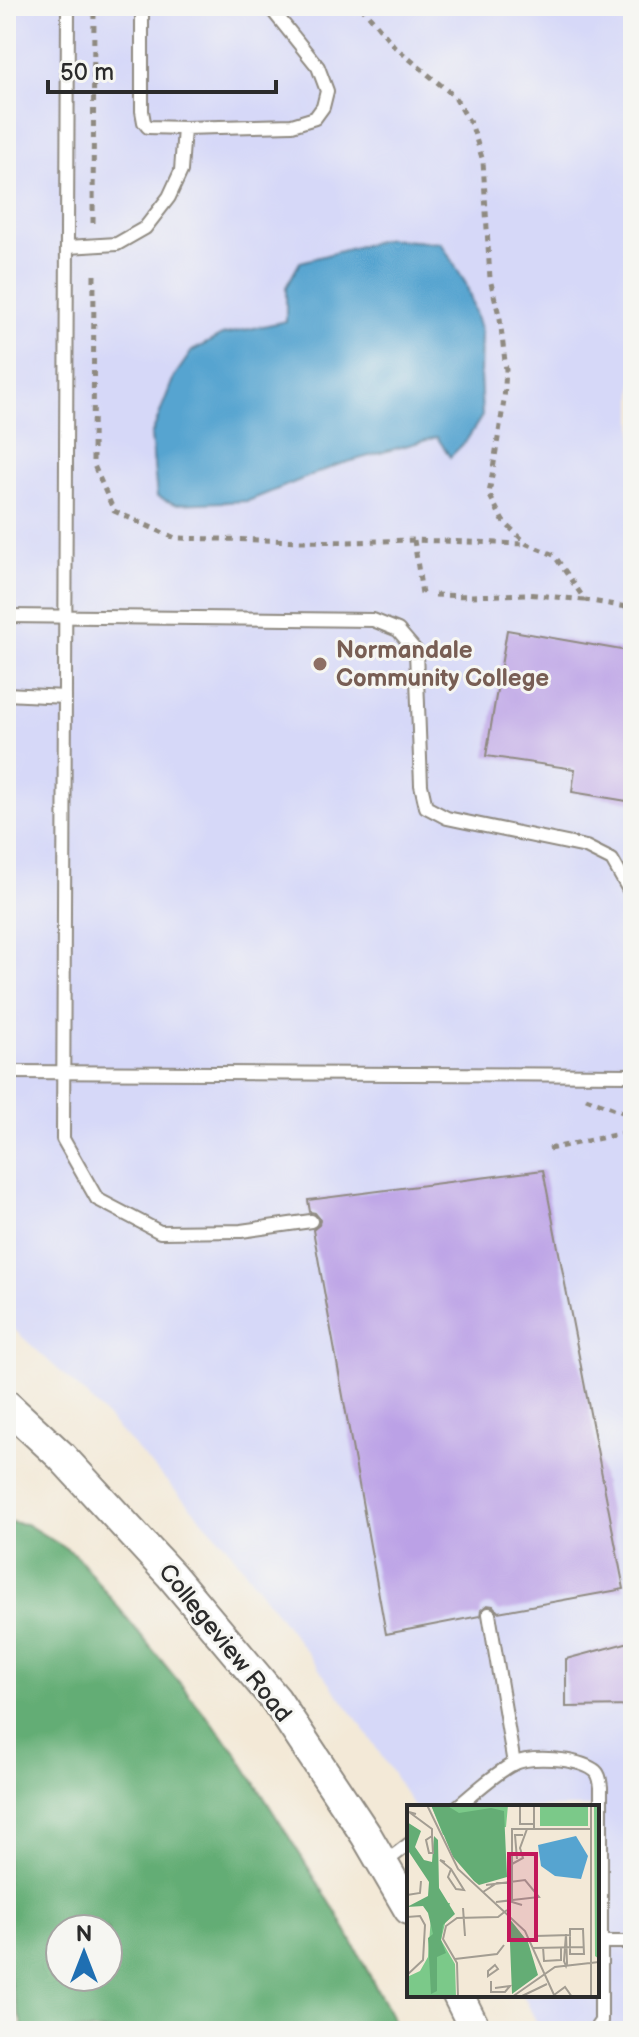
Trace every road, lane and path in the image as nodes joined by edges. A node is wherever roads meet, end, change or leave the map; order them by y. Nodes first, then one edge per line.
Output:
1 (68, 6) edge
2 (94, 6) edge
3 (142, 6) edge
4 (269, 6) edge
5 (361, 6) edge
6 (184, 128) junction
7 (93, 223) dead end
8 (68, 247) junction
9 (94, 275) dead end
10 (414, 540) junction
11 (527, 544) junction
12 (422, 594) dead end
13 (435, 595) dead end
14 (585, 600) junction
15 (633, 608) edge
16 (6, 616) edge
17 (65, 617) junction
18 (6, 694) edge
19 (65, 697) junction
20 (633, 897) edge
21 (6, 1072) edge
22 (63, 1073) junction
23 (633, 1075) edge
24 (586, 1098) dead end
25 (633, 1116) edge
26 (633, 1131) edge
27 (549, 1149) dead end
28 (311, 1221) dead end
29 (6, 1405) edge
30 (489, 1614) dead end
31 (514, 1764) junction
32 (460, 1805) edge
33 (407, 1846) edge
34 (383, 1864) junction
35 (407, 1906) edge
36 (602, 1942) junction
37 (633, 1942) edge
38 (459, 1997) edge
39 (476, 2031) edge
40 (594, 2031) edge

1 - 8 lane
2 - 7 path
3 - 6 lane
4 - 6 lane
5 - 11 path
6 - 8 lane
8 - 17 lane
9 - 10 path
10 - 11 path
10 - 12 path
11 - 14 path
13 - 14 path
14 - 15 path
16 - 17 lane
17 - 19 lane
17 - 20 lane
18 - 19 lane
19 - 22 lane
21 - 22 lane
22 - 23 lane
22 - 28 lane
24 - 25 path
26 - 27 path
29 - 34 street, Collegeview Road
30 - 31 lane
31 - 32 lane
31 - 36 lane
33 - 34 lane
34 - 35 street, Collegeview Road
36 - 37 lane
36 - 40 lane
38 - 39 street

